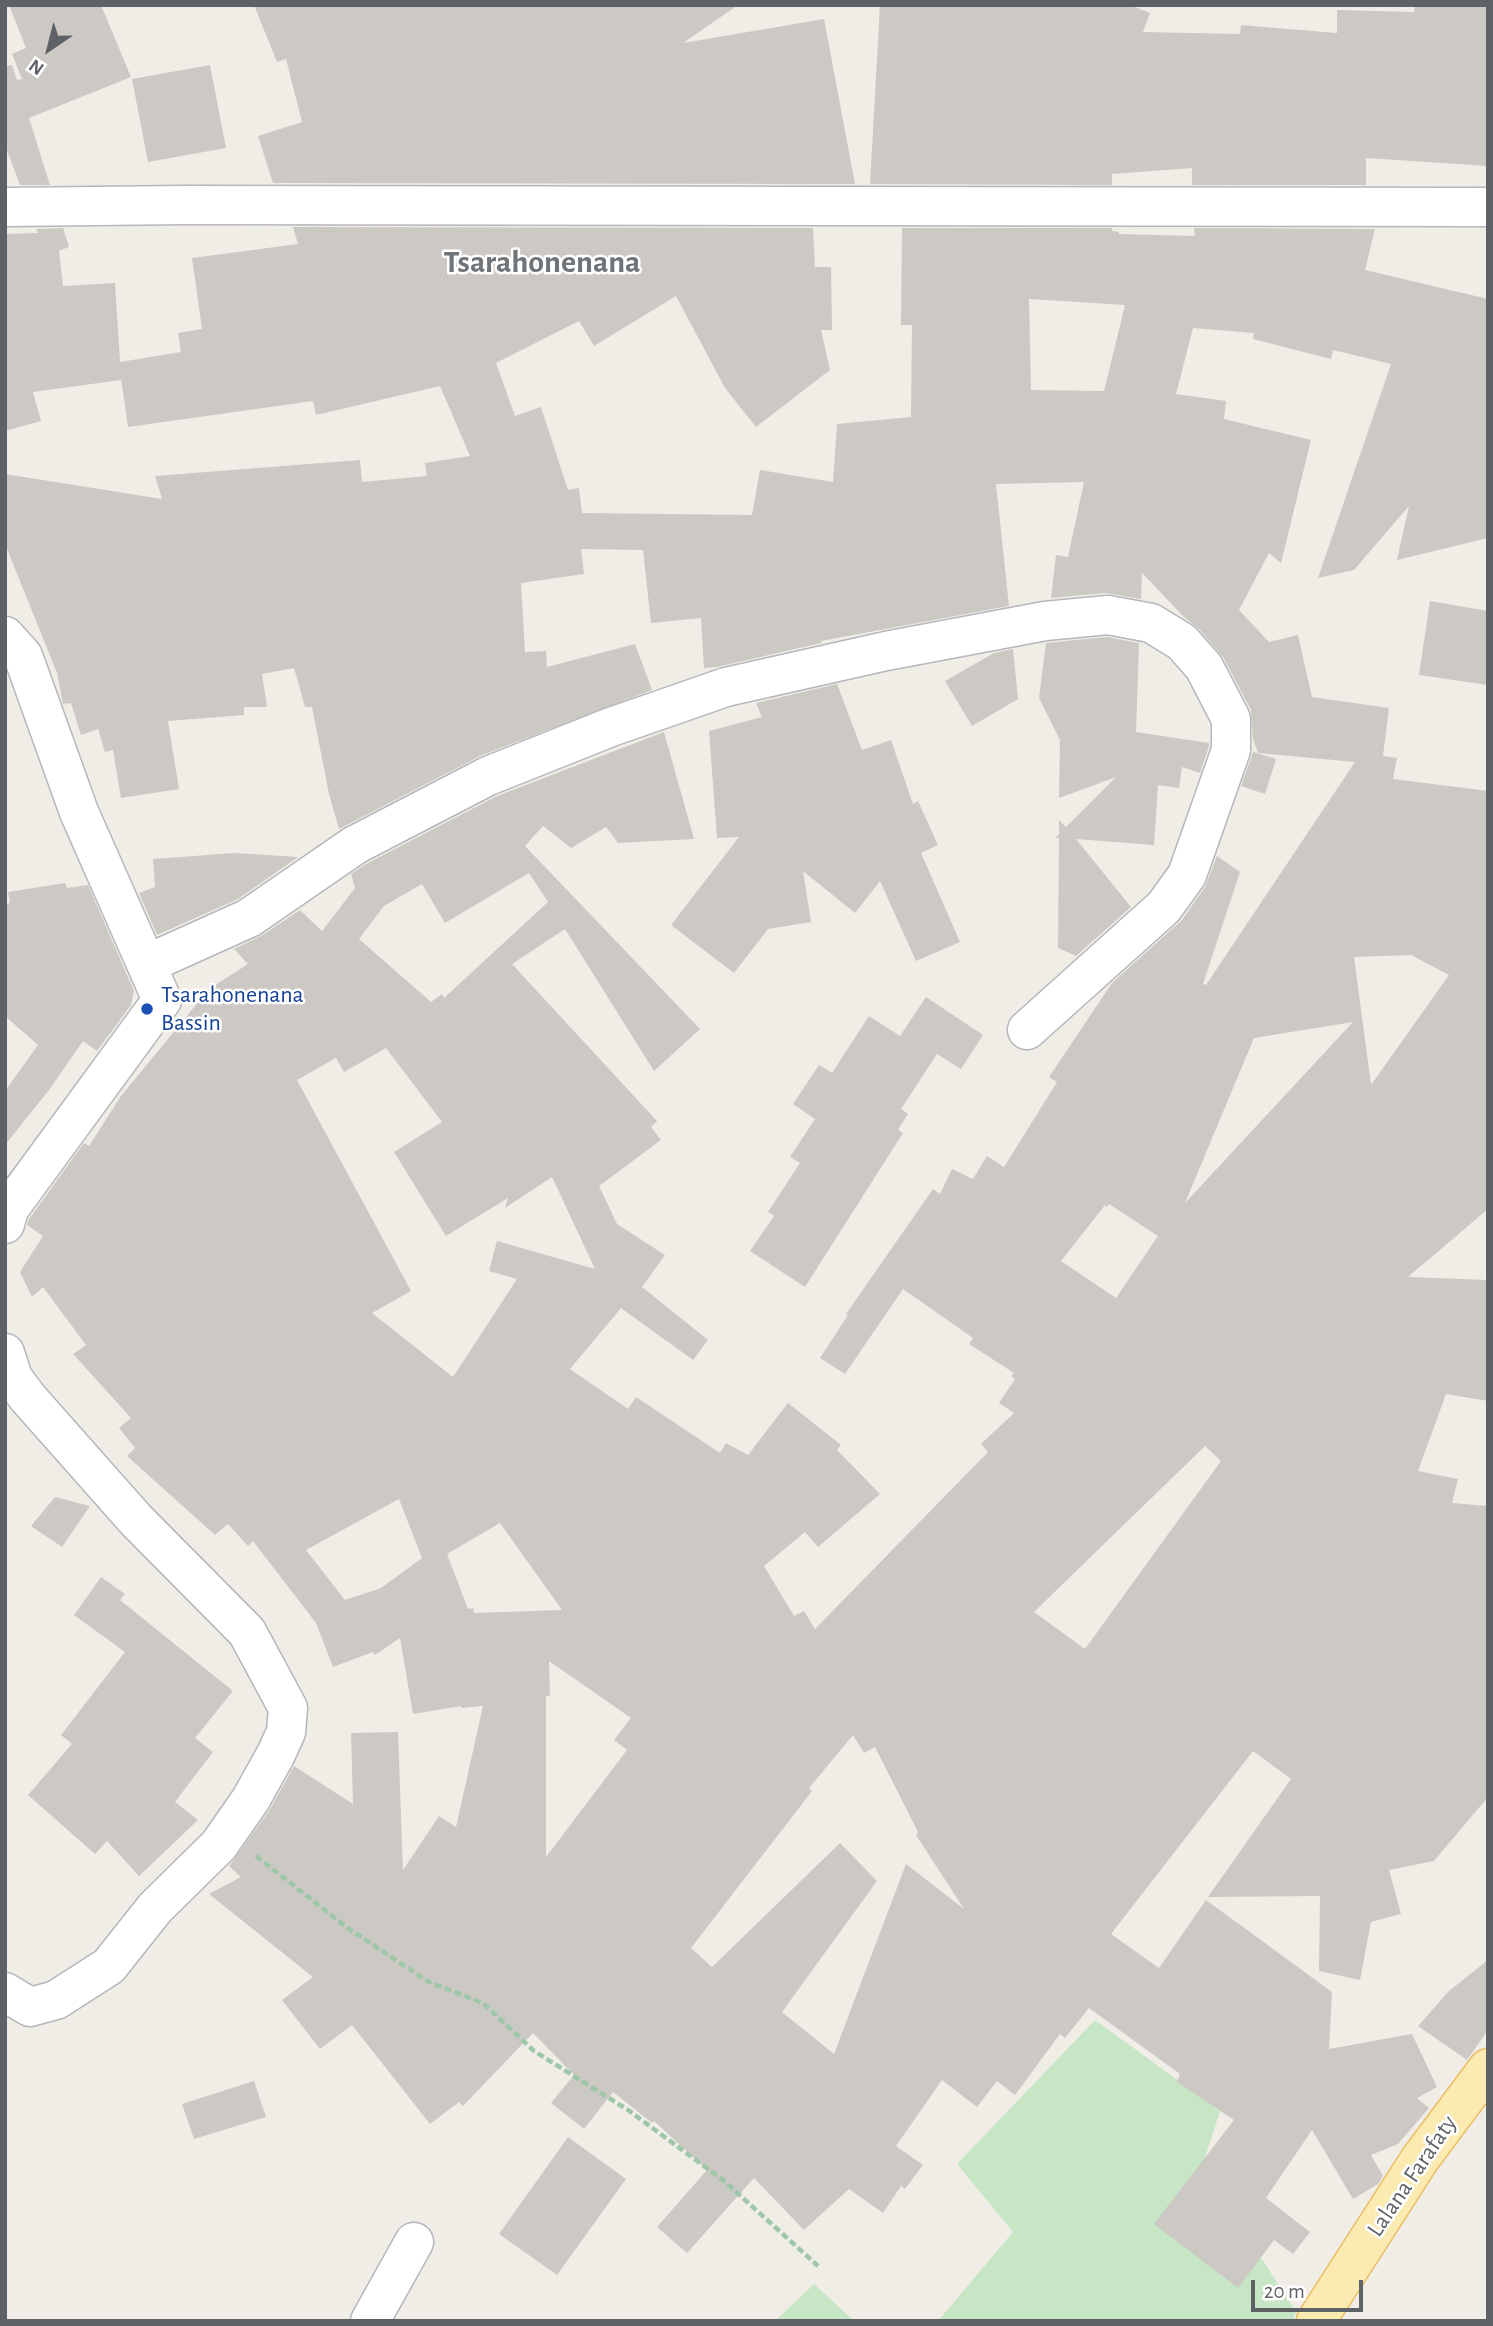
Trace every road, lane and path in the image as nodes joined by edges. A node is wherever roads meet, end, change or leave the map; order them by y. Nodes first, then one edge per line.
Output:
1 (5, 207) edge
2 (1488, 207) edge
3 (5, 635) edge
4 (146, 964) junction
5 (1027, 1030) dead end
6 (5, 1224) edge
7 (8, 1369) edge
8 (229, 1833) junction
9 (5, 1992) edge
10 (1488, 2068) edge
11 (414, 2242) dead end
12 (818, 2266) dead end
13 (370, 2321) edge
14 (1316, 2321) edge

1 - 2 street
3 - 4 street
4 - 5 street
4 - 6 street
7 - 8 street
8 - 9 street
8 - 12 path
10 - 14 main road, Lalana Farafaty
11 - 13 street

